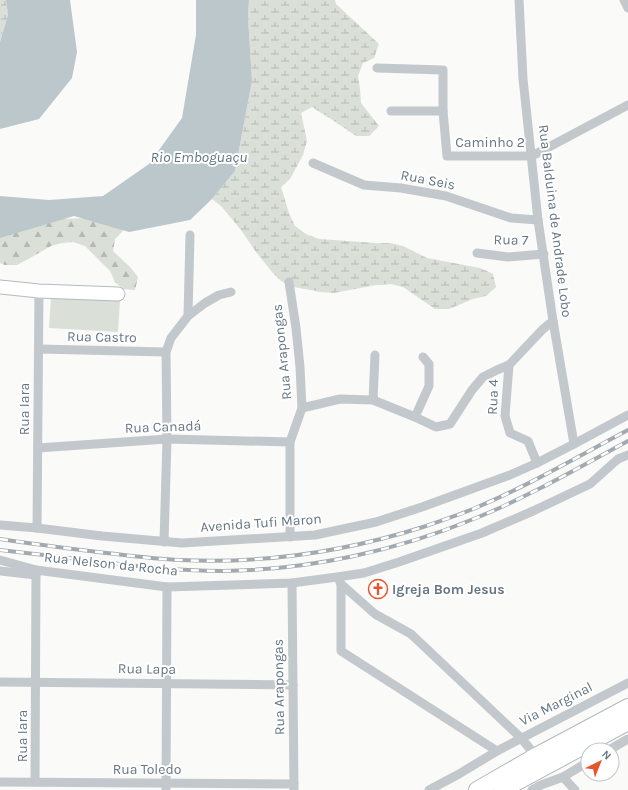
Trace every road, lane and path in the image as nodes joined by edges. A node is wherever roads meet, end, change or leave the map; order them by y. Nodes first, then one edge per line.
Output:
1 (519, 0) edge
2 (624, 0) edge
3 (628, 8) edge
4 (377, 68) dead end
5 (628, 105) edge
6 (391, 111) dead end
7 (444, 111) junction
8 (532, 156) junction
9 (314, 163) dead end
10 (538, 220) junction
11 (190, 235) dead end
12 (477, 253) dead end
13 (544, 254) junction
14 (289, 282) dead end
15 (0, 287) edge
16 (39, 291) junction
17 (231, 292) dead end
18 (118, 294) dead end
19 (188, 316) junction
20 (553, 321) junction
21 (39, 350) junction
22 (166, 352) junction
23 (375, 355) dead end
24 (423, 357) dead end
25 (508, 365) junction
26 (373, 400) junction
27 (302, 408) junction
28 (628, 415) edge
29 (415, 417) junction
30 (167, 439) junction
31 (290, 442) junction
32 (574, 444) junction
33 (38, 448) junction
34 (628, 455) edge
35 (537, 463) junction
36 (0, 525) edge
37 (37, 528) junction
38 (290, 537) junction
39 (164, 542) junction
40 (0, 560) edge
41 (0, 571) edge
42 (36, 573) junction
43 (339, 581) junction
44 (292, 583) junction
45 (167, 587) junction
46 (0, 682) edge
47 (36, 682) junction
48 (628, 683) edge
49 (166, 684) junction
50 (293, 685) junction
51 (628, 707) edge
52 (628, 722) edge
53 (521, 738) junction
54 (497, 751) junction
55 (536, 756) junction
56 (580, 766) edge
57 (563, 776) junction
58 (0, 782) edge
59 (35, 782) junction
60 (166, 786) edge
61 (294, 787) edge
62 (541, 788) edge
63 (429, 790) edge
64 (476, 790) edge
65 (502, 790) edge
66 (532, 790) edge
67 (575, 790) edge

1 - 8 street, Rua Balduina de Andrade Lobo
2 - 3 street
4 - 7 street
5 - 8 street
6 - 7 street
7 - 8 street, Caminho 2
8 - 10 street, Rua Balduina de Andrade Lobo
9 - 10 street, Rua Seis
10 - 13 street, Rua Balduina de Andrade Lobo
11 - 19 street
12 - 13 street, Rua 7
13 - 20 street, Rua Balduina de Andrade Lobo
14 - 27 street, Rua Arapongas
15 - 16 street
16 - 18 street
16 - 21 street, Rua Iara
17 - 19 street
19 - 22 street
20 - 25 street
20 - 32 street, Rua Balduina de Andrade Lobo
21 - 22 street, Rua Castro
21 - 33 street, Rua Iara
22 - 30 street
23 - 26 street
24 - 29 street
25 - 29 street
25 - 35 street, Rua 4
26 - 27 street
26 - 29 street
27 - 31 street, Rua Arapongas
28 - 32 street, Avenida Tufi Maron
30 - 31 street, Rua Canadá
30 - 33 street, Rua Canadá
30 - 39 street
31 - 38 street, Rua Arapongas
32 - 35 street, Avenida Tufi Maron
33 - 37 street, Rua Iara
34 - 43 street, Rua Nelson da Rocha
35 - 38 street, Avenida Tufi Maron
36 - 37 street, Avenida Tufi Maron
37 - 39 street, Avenida Tufi Maron
38 - 39 street, Avenida Tufi Maron
40 - 42 street, Rua Nelson da Rocha
41 - 42 street
42 - 45 street, Rua Nelson da Rocha
42 - 47 street, Rua Iara
43 - 44 street, Rua Nelson da Rocha
43 - 53 street
43 - 54 street
44 - 45 street, Rua Nelson da Rocha
44 - 50 street, Rua Arapongas
45 - 49 street
46 - 47 street, Rua Lapa
47 - 49 street, Rua Lapa
47 - 59 street, Rua Iara
48 - 53 street, Via Marginal
49 - 50 street, Rua Lapa
49 - 60 street
50 - 61 street, Rua Arapongas
51 - 55 highway
52 - 65 highway
53 - 54 street, Via Marginal
53 - 55 street
54 - 63 street, Via Marginal
55 - 64 highway
56 - 57 street
57 - 62 street
57 - 67 street
58 - 59 street, Rua Toledo
59 - 60 street, Rua Toledo
60 - 61 street, Rua Toledo
62 - 66 street

